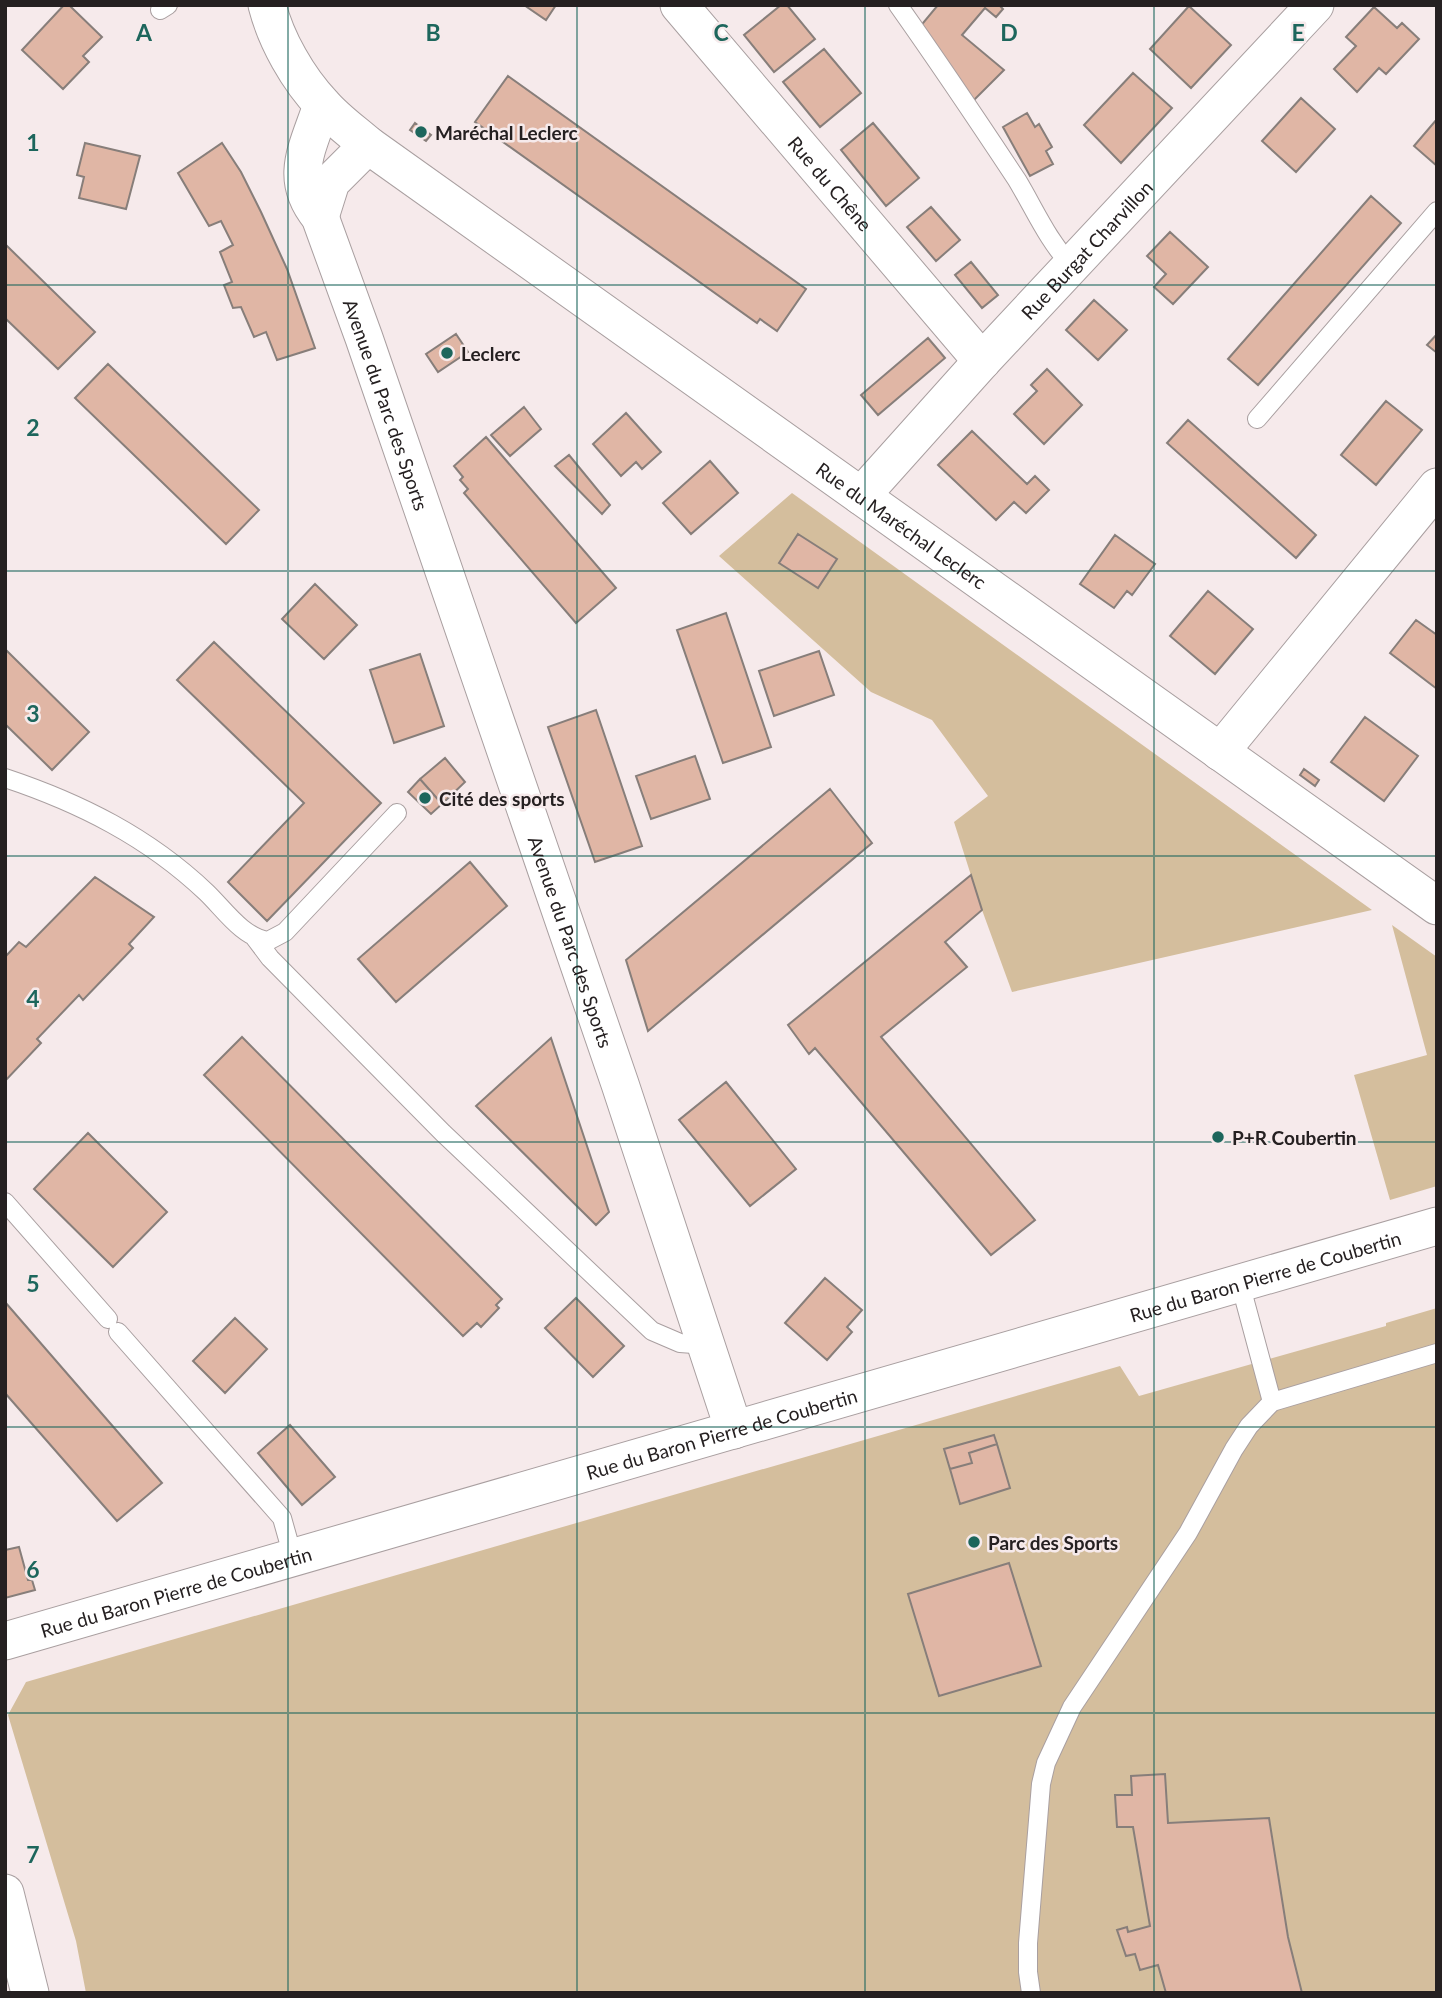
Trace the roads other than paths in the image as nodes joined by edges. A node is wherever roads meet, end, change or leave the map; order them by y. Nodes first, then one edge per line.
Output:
1 (267, 5) edge
2 (680, 5) edge
3 (898, 5) edge
4 (1312, 6) edge
5 (322, 104) junction
6 (368, 145) junction
7 (1437, 211) edge
8 (320, 218) junction
9 (1072, 266) junction
10 (982, 361) junction
11 (1257, 419) dead end
12 (1437, 487) edge
13 (861, 496) junction
14 (1220, 752) junction
15 (5, 778) edge
16 (397, 813) dead end
17 (1437, 906) edge
18 (254, 937) junction
19 (5, 1202) edge
20 (1437, 1226) edge
21 (1240, 1283) junction
22 (707, 1345) junction
23 (1437, 1353) edge
24 (1272, 1402) junction
25 (734, 1430) junction
26 (293, 1557) junction
27 (5, 1641) edge
28 (5, 1893) edge
29 (30, 1993) edge
30 (1031, 1993) edge

1 - 5 street
2 - 10 street, Rue du Chêne
3 - 9 lane
4 - 9 street, Rue Burgat Charvillon
5 - 6 street
5 - 8 street, Avenue du Parc des Sports
6 - 8 street
6 - 13 street, Rue du Maréchal Leclerc
7 - 11 lane
8 - 22 street, Avenue du Parc des Sports
9 - 10 street, Rue Burgat Charvillon
10 - 13 street, Rue Burgat Charvillon
12 - 14 street
13 - 14 street, Rue du Maréchal Leclerc
14 - 17 street, Rue du Maréchal Leclerc
15 - 18 lane
16 - 18 lane
18 - 22 lane
19 - 26 lane
20 - 21 street, Rue du Baron Pierre de Coubertin
21 - 24 lane
21 - 25 street, Rue du Baron Pierre de Coubertin
22 - 25 street, Avenue du Parc des Sports
23 - 24 lane
24 - 30 lane
25 - 26 street, Rue du Baron Pierre de Coubertin
26 - 27 street, Rue du Baron Pierre de Coubertin
28 - 29 street

